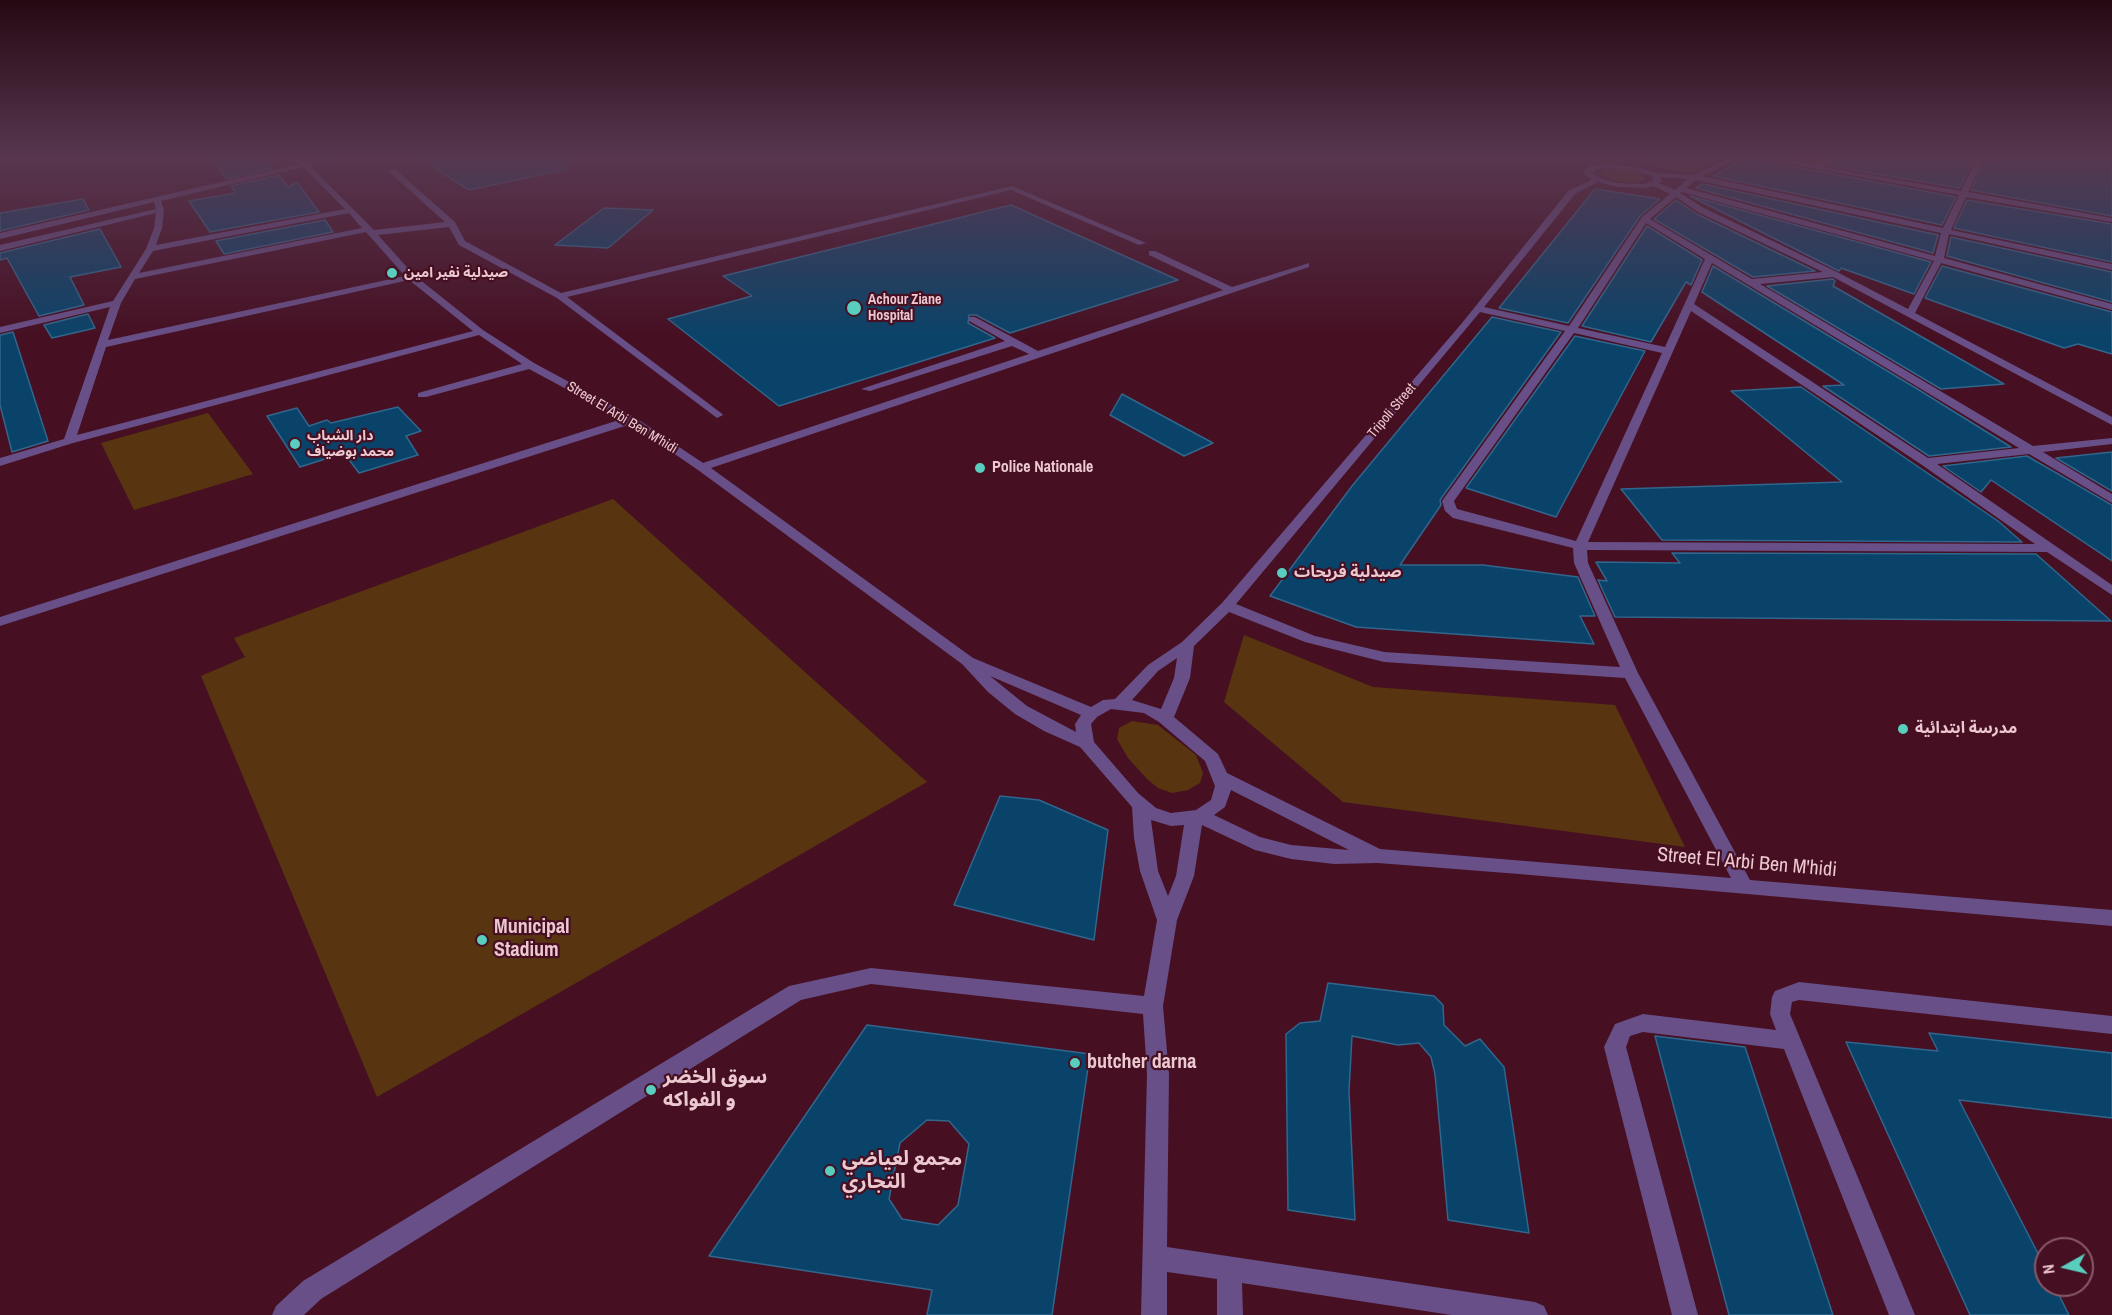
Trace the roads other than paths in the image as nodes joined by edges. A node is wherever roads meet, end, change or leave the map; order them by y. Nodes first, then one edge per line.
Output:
1 (78, 217) edge
2 (129, 217) edge
3 (159, 217) edge
4 (313, 217) edge
5 (358, 217) edge
6 (443, 217) edge
7 (889, 217) edge
8 (1081, 217) edge
9 (1552, 217) edge
10 (1716, 217) edge
11 (1779, 217) edge
12 (1883, 217) edge
13 (1952, 217) edge
14 (1645, 219) joint
15 (453, 226) junction
16 (19, 231) junction
17 (1946, 231) junction
18 (372, 233) junction
19 (0, 236) edge
20 (32, 240) junction
21 (1142, 243) dead end
22 (0, 248) edge
23 (150, 249) junction
24 (1152, 253) dead end
25 (1710, 258) junction
26 (1939, 259) junction
27 (1306, 265) dead end
28 (2112, 267) edge
29 (1834, 274) junction
30 (134, 277) junction
31 (411, 277) junction
32 (1750, 282) junction
33 (1231, 290) junction
34 (560, 296) junction
35 (116, 303) junction
36 (1689, 305) junction
37 (2112, 307) edge
38 (1478, 309) junction
39 (1910, 314) junction
40 (972, 319) dead end
41 (1572, 329) junction
42 (0, 330) edge
43 (480, 332) junction
44 (1013, 342) junction
45 (104, 344) junction
46 (1669, 351) junction
47 (1038, 355) junction
48 (530, 365) junction
49 (866, 389) dead end
50 (422, 395) dead end
51 (717, 415) dead end
52 (632, 420) junction
53 (2112, 422) edge
54 (69, 441) junction
55 (2112, 441) edge
56 (2032, 450) junction
57 (0, 462) edge
58 (1926, 462) junction
59 (702, 467) junction
60 (2112, 499) edge
61 (1580, 546) junction
62 (2052, 548) junction
63 (2112, 591) edge
64 (1227, 606) junction
65 (0, 622) edge
66 (1187, 645) junction
67 (967, 661) junction
68 (1630, 673) junction
69 (1119, 704) junction
70 (1091, 712) junction
71 (1165, 718) junction
72 (1086, 743) junction
73 (1222, 778) junction
74 (1141, 805) junction
75 (1197, 817) junction
76 (1378, 856) junction
77 (1744, 885) junction
78 (2112, 918) edge
79 (1167, 920) junction
80 (1153, 1005) junction
81 (2112, 1025) edge
82 (1791, 1041) junction
83 (1156, 1258) junction
84 (1229, 1270) junction
85 (285, 1315) edge
86 (1154, 1315) edge
87 (1230, 1315) edge
88 (1535, 1315) edge
89 (1685, 1315) edge
90 (1902, 1315) edge

1 - 16 street
2 - 20 street
3 - 23 street
4 - 23 street
5 - 18 street, Street El Arbi Ben M'hidi
6 - 15 street
7 - 34 street
8 - 21 street
9 - 38 street, Tripoli Street
10 - 29 street
11 - 26 street
12 - 17 street
13 - 17 street
14 - 25 street
14 - 41 street
15 - 18 street
15 - 34 street
16 - 19 street
16 - 20 street
17 - 26 street
17 - 28 street
18 - 30 street
18 - 31 street, Street El Arbi Ben M'hidi
20 - 22 street
23 - 30 street
24 - 33 street
25 - 32 street
25 - 36 street
26 - 37 street
26 - 39 street
27 - 33 street
29 - 32 street
29 - 39 street
30 - 35 street
31 - 43 street, Street El Arbi Ben M'hidi
31 - 45 street
32 - 56 street
33 - 47 street
34 - 51 street
35 - 42 street
35 - 45 street
36 - 46 street
36 - 58 street
38 - 41 street
38 - 64 street, Tripoli Street
39 - 53 street
40 - 44 street
41 - 46 street
41 - 61 street
43 - 48 street, Street El Arbi Ben M'hidi
43 - 54 street
44 - 47 street
44 - 49 street
45 - 54 street
46 - 61 street
47 - 59 street
48 - 50 street
48 - 52 street, Street El Arbi Ben M'hidi
52 - 59 street, Street El Arbi Ben M'hidi
52 - 65 street
54 - 57 street
55 - 56 street
56 - 58 street
56 - 60 street
58 - 62 street
59 - 67 street, Street El Arbi Ben M'hidi
61 - 62 street
61 - 68 street
62 - 63 street
64 - 66 street, Tripoli Street
64 - 68 street
66 - 69 street, Tripoli Street
66 - 71 street
67 - 70 street, Street El Arbi Ben M'hidi
67 - 72 street, Street El Arbi Ben M'hidi
68 - 77 street
69 - 70 street
69 - 71 street
70 - 72 street
71 - 73 street
72 - 74 street
73 - 75 street
73 - 76 street, Street El Arbi Ben M'hidi
74 - 75 street
74 - 79 street
75 - 76 street, Street El Arbi Ben M'hidi
75 - 79 street
76 - 77 street, Street El Arbi Ben M'hidi
77 - 78 street, Street El Arbi Ben M'hidi
79 - 80 street
80 - 83 street
80 - 85 street
81 - 82 street
82 - 89 street
82 - 90 street
83 - 84 street
83 - 86 street
84 - 87 street
84 - 88 street

